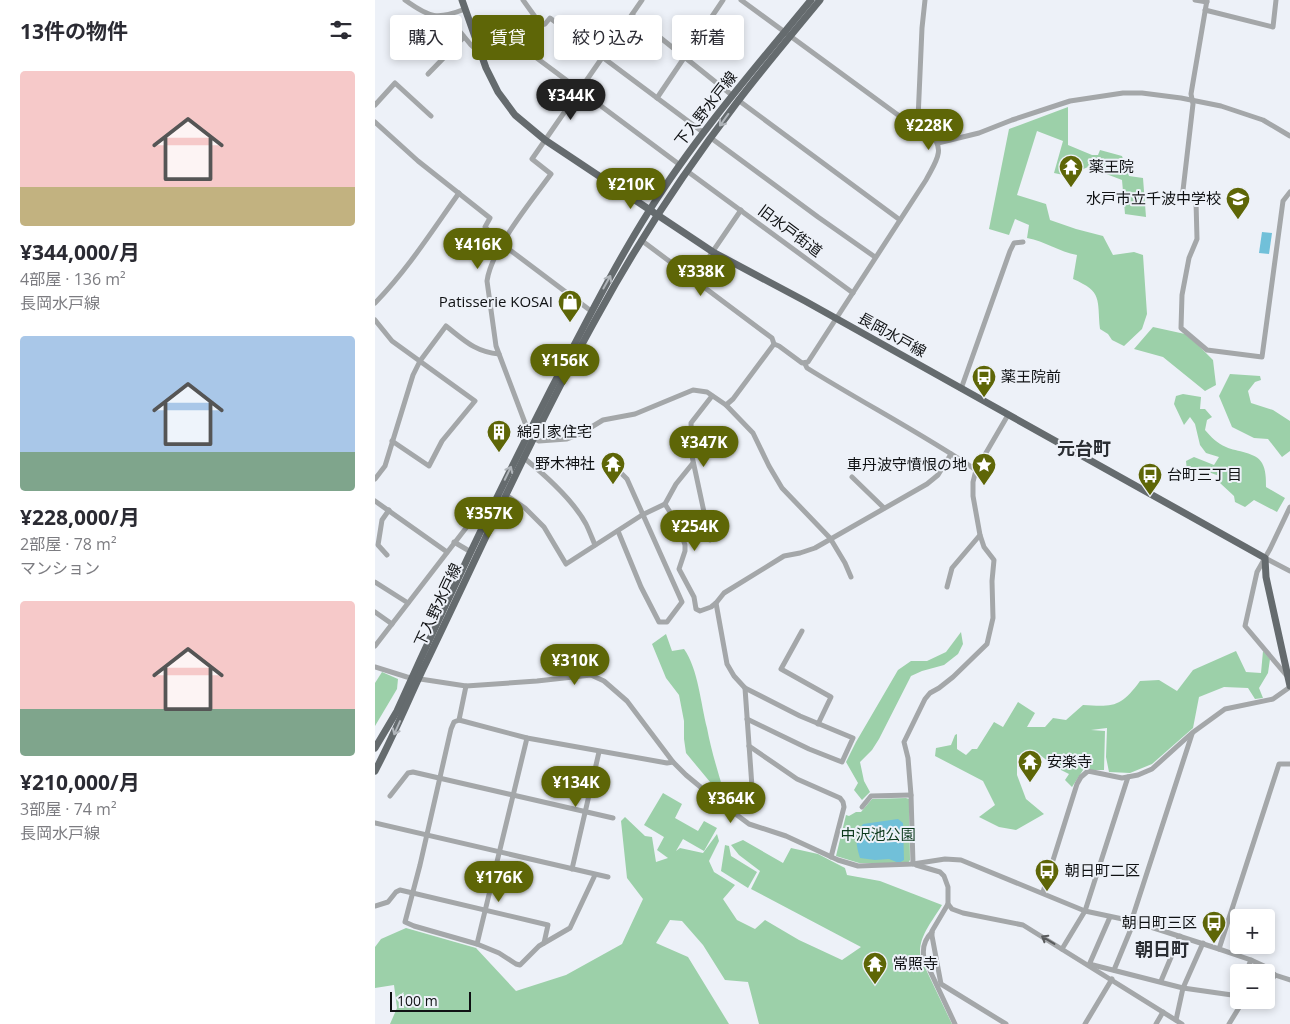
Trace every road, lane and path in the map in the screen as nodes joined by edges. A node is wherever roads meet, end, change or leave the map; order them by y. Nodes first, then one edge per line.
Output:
1 (405, 0) edge
2 (463, 0) edge
3 (523, 0) edge
4 (642, 0) edge
5 (723, 0) edge
6 (741, 0) edge
7 (811, 0) edge
8 (819, 0) edge
9 (925, 0) edge
10 (1195, 0) edge
11 (1276, 0) edge
12 (1207, 1) edge
13 (465, 9) junction
14 (1205, 10) junction
15 (432, 15) edge
16 (450, 15) edge
17 (534, 15) edge
18 (632, 15) edge
19 (713, 15) edge
20 (554, 21) edge
21 (544, 24) edge
22 (472, 29) edge
23 (788, 34) junction
24 (462, 35) edge
25 (464, 37) junction
26 (662, 39) edge
27 (472, 45) edge
28 (672, 47) edge
29 (483, 60) edge
30 (540, 60) edge
31 (601, 60) edge
32 (605, 60) edge
33 (683, 60) edge
34 (689, 60) edge
35 (428, 74) dead end
36 (580, 90) junction
37 (657, 98) junction
38 (736, 98) junction
39 (1191, 100) junction
40 (375, 106) edge
41 (431, 116) dead end
42 (375, 122) edge
43 (920, 127) junction
44 (704, 133) junction
45 (1290, 136) edge
46 (711, 138) junction
47 (545, 140) junction
48 (938, 143) junction
49 (680, 165) junction
50 (687, 171) junction
51 (1290, 192) edge
52 (459, 193) junction
53 (650, 210) junction
54 (741, 210) junction
55 (657, 215) junction
56 (900, 220) junction
57 (641, 240) junction
58 (1023, 242) dead end
59 (503, 244) junction
60 (713, 252) junction
61 (875, 257) junction
62 (694, 279) junction
63 (853, 293) junction
64 (375, 303) edge
65 (591, 311) junction
66 (836, 319) junction
67 (375, 320) edge
68 (774, 344) junction
69 (499, 354) junction
70 (420, 361) junction
71 (805, 364) junction
72 (961, 389) junction
73 (712, 396) junction
74 (726, 405) junction
75 (1008, 415) junction
76 (531, 435) junction
77 (392, 441) junction
78 (951, 454) junction
79 (524, 458) junction
80 (693, 464) junction
81 (617, 469) dead end
82 (976, 470) junction
83 (852, 478) dead end
84 (375, 479) edge
85 (507, 495) junction
86 (375, 500) edge
87 (665, 504) junction
88 (1290, 507) edge
89 (884, 508) junction
90 (389, 510) junction
91 (642, 516) junction
92 (487, 517) junction
93 (617, 531) junction
94 (980, 535) junction
95 (830, 538) junction
96 (710, 540) dead end
97 (454, 542) junction
98 (595, 545) junction
99 (447, 552) junction
100 (471, 552) junction
101 (387, 555) dead end
102 (1265, 558) junction
103 (1290, 571) edge
104 (851, 577) dead end
105 (375, 582) edge
106 (947, 587) dead end
107 (408, 603) junction
108 (716, 603) junction
109 (375, 612) edge
110 (392, 624) junction
111 (802, 631) dead end
112 (375, 646) edge
113 (1287, 657) edge
114 (375, 667) edge
115 (415, 678) junction
116 (1289, 684) edge
117 (466, 686) junction
118 (745, 688) junction
119 (747, 718) junction
120 (459, 720) junction
121 (818, 724) junction
122 (1192, 733) junction
123 (527, 738) junction
124 (749, 746) junction
125 (375, 748) edge
126 (599, 752) junction
127 (673, 762) junction
128 (1290, 764) edge
129 (375, 770) edge
130 (1128, 777) junction
131 (439, 778) junction
132 (911, 795) junction
133 (390, 796) dead end
134 (514, 796) junction
135 (731, 807) junction
136 (861, 807) dead end
137 (586, 812) junction
138 (613, 818) dead end
139 (375, 824) edge
140 (426, 836) junction
141 (499, 853) junction
142 (831, 857) junction
143 (913, 864) junction
144 (572, 869) junction
145 (595, 875) junction
146 (609, 877) dead end
147 (1043, 892) junction
148 (412, 894) junction
149 (948, 904) junction
150 (375, 906) edge
151 (486, 910) junction
152 (1085, 911) junction
153 (1110, 917) junction
154 (1132, 921) junction
155 (933, 931) junction
156 (1180, 936) junction
157 (544, 943) junction
158 (1203, 943) junction
159 (477, 944) junction
160 (1063, 949) junction
161 (1219, 949) junction
162 (1251, 960) junction
163 (1249, 964) edge
164 (1260, 964) edge
165 (1089, 965) junction
166 (1114, 970) junction
167 (1275, 975) edge
168 (1112, 979) junction
169 (1290, 980) edge
170 (1161, 982) junction
171 (1183, 988) junction
172 (1230, 995) edge
173 (1238, 1009) edge
174 (1163, 1012) junction
175 (1176, 1020) junction
176 (955, 1024) edge
177 (1006, 1024) edge
178 (1085, 1024) edge
179 (1156, 1024) edge
180 (1182, 1024) edge
181 (1229, 1024) edge

1 - 15 street
2 - 13 main road, 長岡水戸線
3 - 17 street
4 - 18 street
5 - 19 street
6 - 23 street
7 - 23 main road, 下入野水戸線
8 - 23 main road, 下入野水戸線
9 - 43 street
10 - 12 street
11 - 14 street
12 - 14 street
13 - 16 street
13 - 22 main road, 長岡水戸線
14 - 39 street
20 - 21 street
23 - 38 main road, 下入野水戸線
23 - 43 street
24 - 25 street
25 - 27 street
25 - 35 street
26 - 28 street
29 - 47 main road, 長岡水戸線
30 - 36 street
31 - 36 street
32 - 37 street
33 - 37 street
34 - 38 street
36 - 47 street
36 - 49 street
37 - 44 street
38 - 44 main road, 下入野水戸線
38 -> 46 main road, 下入野水戸線
38 - 56 street
39 - 45 street
39 - 48 street
39 - 51 street
40 - 41 street
42 - 52 street
43 - 48 street
44 - 49 main road, 下入野水戸線
46 - 50 main road, 下入野水戸線
46 - 61 street
47 - 53 main road, 長岡水戸線
47 - 59 street
48 - 56 street
49 - 53 main road, 下入野水戸線
50 - 54 street, 旧水戸街道
50 - 55 main road, 下入野水戸線
52 - 59 street
52 - 64 street
53 - 55 main road, 長岡水戸線
65 -> 53 main road, 下入野水戸線
54 - 60 street
54 - 63 street, 旧水戸街道
55 - 57 main road, 下入野水戸線
55 - 60 main road, 長岡水戸線
56 - 61 street
57 - 62 street
57 - 76 main road, 下入野水戸線
58 - 72 street
59 - 65 street
59 - 69 street
60 - 62 street
60 - 66 main road, 長岡水戸線
61 - 63 street
62 - 68 street
63 - 66 street
65 - 76 main road, 下入野水戸線
66 - 71 street
66 - 72 main road, 長岡水戸線
67 - 70 street
68 - 71 street
68 - 74 street
69 - 70 street
69 - 76 street
70 - 77 street
70 - 77 street
71 - 78 street
72 - 75 main road, 長岡水戸線
73 - 74 street
73 - 76 street
73 - 80 street
74 - 95 street
75 - 82 street
75 - 102 main road, 長岡水戸線
76 - 79 main road, 下入野水戸線
92 -> 76 main road, 下入野水戸線
77 - 84 street
78 - 82 street
78 - 89 street
79 - 85 main road, 下入野水戸線
79 - 98 street
80 - 87 street
80 - 96 street
81 - 91 street
82 - 94 street
83 - 89 street
85 - 98 street
85 - 115 main road, 下入野水戸線
86 - 90 street
87 - 91 street
87 - 108 street
88 - 102 street
89 - 95 street
90 - 99 street
90 - 101 street
91 - 93 street
91 - 93 street
92 - 97 street
92 - 100 main road, 下入野水戸線
93 - 98 street
94 - 106 street
94 - 132 street
95 - 104 street
95 - 108 street
97 - 99 street
97 - 100 street
99 - 107 street
100 - 115 main road, 下入野水戸線
102 - 103 street
102 - 113 main road
102 - 116 street
105 - 107 street
107 - 110 street
108 - 118 street
109 - 110 street
110 - 112 street
111 - 121 street
113 - 116 main road
114 - 115 street
115 - 117 street
115 - 125 main road, 下入野水戸線
115 -> 129 main road, 下入野水戸線
116 - 122 street
117 - 120 street
117 - 127 street
118 - 119 street
118 - 121 street
119 - 121 street
119 - 124 street
120 - 123 street
120 - 131 street
122 - 130 street
122 - 154 street
123 - 126 street
123 - 134 street
124 - 135 street
124 - 142 street
126 - 127 street
126 - 137 street
127 - 135 street
128 - 161 street
130 - 147 street
130 - 152 street
131 - 133 street
131 - 134 street
131 - 140 street
132 - 136 street
132 - 143 street
134 - 137 street
134 - 141 street
135 - 142 street
137 - 138 street
137 - 144 street
139 - 140 street
140 - 141 street
140 - 148 street
141 - 144 street
141 - 151 street
142 - 143 street
143 - 147 street
143 - 149 street
144 - 145 street
145 - 146 street
145 - 157 street
147 - 152 street
148 - 150 street
148 - 151 street
148 - 159 street
149 - 155 street
160 -> 149 street
151 - 157 street
151 - 159 street
152 - 153 street
152 - 160 street
153 - 154 street
153 - 165 street
154 - 156 street
154 - 166 street
155 - 176 street
155 - 177 street
156 - 158 street
156 - 170 street
157 - 159 street
158 - 161 street
158 - 171 street
160 - 165 street
161 - 162 street
162 - 163 street
162 - 164 street
165 - 166 street
165 - 168 street
166 - 170 street
167 - 169 street
168 - 174 street
168 - 178 street
170 - 171 street
171 - 172 street
171 - 175 street
173 - 181 street
174 - 175 street
174 - 179 street
175 - 180 street

